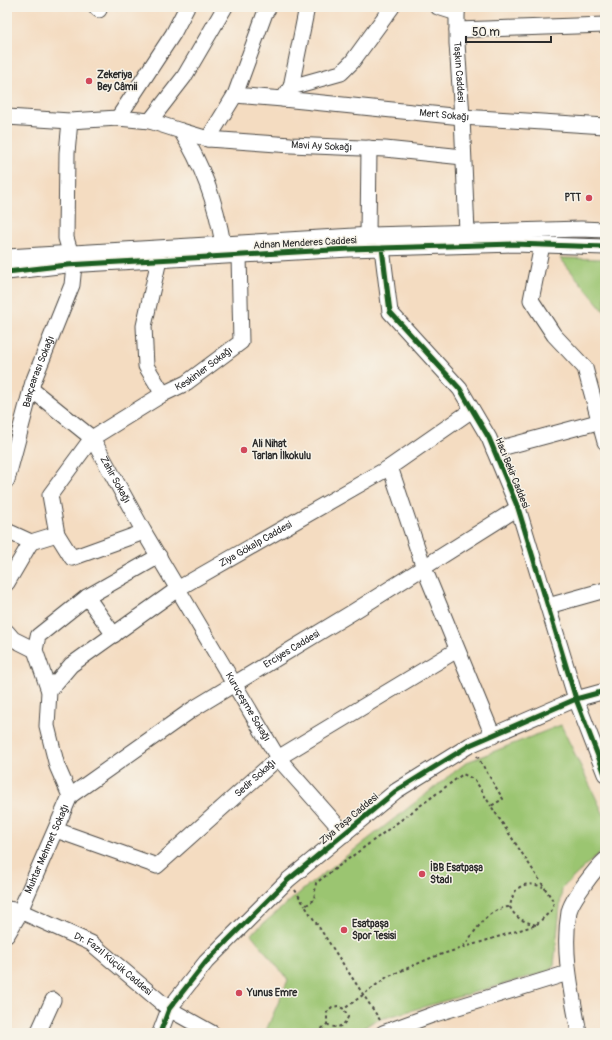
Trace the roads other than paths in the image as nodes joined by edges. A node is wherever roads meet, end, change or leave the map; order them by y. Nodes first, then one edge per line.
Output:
1 (187, 7) edge
2 (225, 7) edge
3 (269, 7) edge
4 (307, 7) edge
5 (392, 7) edge
6 (438, 7) edge
7 (457, 10) edge
8 (605, 25) edge
9 (457, 30) junction
10 (287, 93) junction
11 (234, 95) junction
12 (7, 117) edge
13 (118, 118) junction
14 (462, 118) junction
15 (70, 121) junction
16 (150, 121) junction
17 (605, 126) edge
18 (181, 130) junction
19 (208, 139) junction
20 (369, 148) junction
21 (463, 157) junction
22 (605, 230) edge
23 (467, 232) junction
24 (368, 236) junction
25 (223, 244) junction
26 (542, 245) junction
27 (605, 247) edge
28 (382, 248) junction
29 (239, 256) junction
30 (7, 257) edge
31 (72, 259) junction
32 (159, 260) junction
33 (7, 272) edge
34 (31, 389) junction
35 (163, 394) junction
36 (472, 410) junction
37 (602, 421) edge
38 (92, 438) junction
39 (605, 442) edge
40 (494, 450) junction
41 (390, 468) junction
42 (7, 480) edge
43 (518, 508) junction
44 (7, 531) edge
45 (144, 532) junction
46 (58, 534) junction
47 (31, 542) junction
48 (159, 556) junction
49 (424, 568) junction
50 (7, 583) edge
51 (179, 588) junction
52 (605, 590) edge
53 (87, 597) junction
54 (548, 606) junction
55 (7, 632) edge
56 (114, 635) junction
57 (35, 650) junction
58 (457, 650) junction
59 (234, 684) junction
60 (49, 691) junction
61 (605, 691) edge
62 (576, 699) junction
63 (493, 736) junction
64 (278, 758) junction
65 (605, 774) edge
66 (70, 796) junction
67 (56, 830) junction
68 (345, 834) junction
69 (605, 860) edge
70 (14, 910) edge
71 (7, 935) edge
72 (568, 973) junction
73 (53, 1000) dead end
74 (169, 1009) junction
75 (385, 1032) edge
76 (38, 1033) edge
77 (160, 1033) edge
78 (212, 1033) edge
79 (579, 1033) edge

1 - 13 street
2 - 16 street
3 - 11 street
4 - 10 street
5 - 10 street
6 - 7 street
7 - 9 street, Taşkın Caddesi
8 - 9 street
9 - 14 street, Taşkın Caddesi
10 - 11 street, Mert Sokağı
10 - 14 street, Mert Sokağı
11 - 19 street
12 - 15 street, Mavi Ay Sokağı
13 - 15 street, Mavi Ay Sokağı
13 - 16 street, Mavi Ay Sokağı
14 - 17 street, Mert Sokağı
14 - 21 street, Taşkın Caddesi
15 - 31 street
16 - 18 street, Mavi Ay Sokağı
18 - 19 street, Mavi Ay Sokağı
18 - 25 street
19 - 20 street, Mavi Ay Sokağı
20 - 21 street, Mavi Ay Sokağı
20 - 24 street
21 - 23 street, Taşkın Caddesi
22 - 23 street, Adnan Menderes Caddesi
23 - 24 street, Adnan Menderes Caddesi
24 - 25 street, Adnan Menderes Caddesi
25 - 31 street, Adnan Menderes Caddesi
26 - 27 street, Adnan Menderes Caddesi
26 - 28 street, Adnan Menderes Caddesi
26 - 37 street
28 - 29 street, Adnan Menderes Caddesi
28 - 36 street, Hacı Bekir Caddesi
29 - 32 street, Adnan Menderes Caddesi
29 - 35 street, Keskinler Sokağı
30 - 31 street, Adnan Menderes Caddesi
31 - 32 street, Adnan Menderes Caddesi
31 - 33 street, Adnan Menderes Caddesi
31 - 34 street, Bahçearası Sokağı
32 - 35 street
34 - 38 street, Zahir Sokağı
34 - 42 street, Bahçearası Sokağı
35 - 38 street, Keskinler Sokağı
36 - 40 street, Hacı Bekir Caddesi
36 - 41 street, Ziya Gökalp Caddesi
37 - 39 street
37 - 40 street
38 - 45 street, Zahir Sokağı
38 - 46 street
40 - 43 street, Hacı Bekir Caddesi
41 - 49 street
41 - 51 street, Ziya Gökalp Caddesi
43 - 49 street, Erciyes Caddesi
43 - 54 street, Hacı Bekir Caddesi
44 - 47 street
45 - 46 street
45 - 48 street, Zahir Sokağı
46 - 47 street
47 - 50 street
48 - 51 street, Zahir Sokağı
48 - 53 street
49 - 58 street
49 - 59 street, Erciyes Caddesi
51 - 56 street, Ziya Gökalp Caddesi
51 - 59 street, Kuruçeşme Sokağı
52 - 54 street
53 - 56 street
53 - 57 street
54 - 62 street, Hacı Bekir Caddesi
55 - 57 street
56 - 60 street, Ziya Gökalp Caddesi
57 - 60 street
58 - 63 street
58 - 64 street, Sedir Sokağı
59 - 64 street, Kuruçeşme Sokağı
59 - 66 street, Erciyes Caddesi
60 - 66 street, Muhtar Mehmet Sokağı
61 - 62 street, Ziya Paşa Caddesi
62 - 63 street, Ziya Paşa Caddesi
62 - 65 street, Hacı Bekir Caddesi
63 - 68 street, Ziya Paşa Caddesi
64 - 67 street, Sedir Sokağı
64 - 68 street, Kuruçeşme Sokağı
66 - 67 street, Muhtar Mehmet Sokağı
67 - 70 street, Muhtar Mehmet Sokağı
68 - 74 street, Ziya Paşa Caddesi
69 - 72 street
70 - 71 street, Muhtar Mehmet Sokağı
70 - 74 street, Dr. Fazıl Küçük Caddesi
72 - 75 street
72 - 79 street
73 - 76 street
74 - 77 street, Ziya Paşa Caddesi
74 - 78 street, Dr. Fazıl Küçük Caddesi

